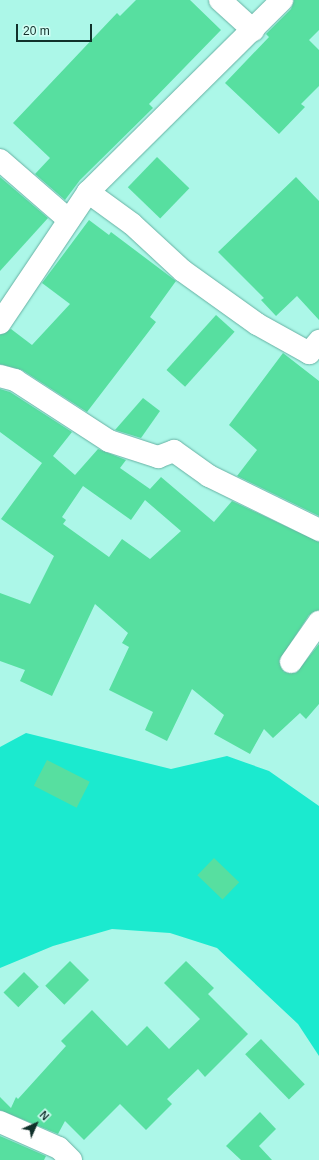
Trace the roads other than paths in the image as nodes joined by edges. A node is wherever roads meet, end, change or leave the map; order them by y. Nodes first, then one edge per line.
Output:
1 (220, 0) edge
2 (282, 0) edge
3 (253, 30) junction
4 (0, 160) edge
5 (88, 192) junction
6 (69, 220) junction
7 (0, 323) edge
8 (316, 352) edge
9 (0, 376) edge
10 (319, 530) edge
11 (319, 622) edge
12 (291, 662) dead end
13 (0, 1122) edge
14 (71, 1160) edge

1 - 3 street
2 - 3 street
3 - 5 street
4 - 6 street
5 - 6 street
5 - 8 street
6 - 7 street
9 - 10 street
11 - 12 street
13 - 14 street

